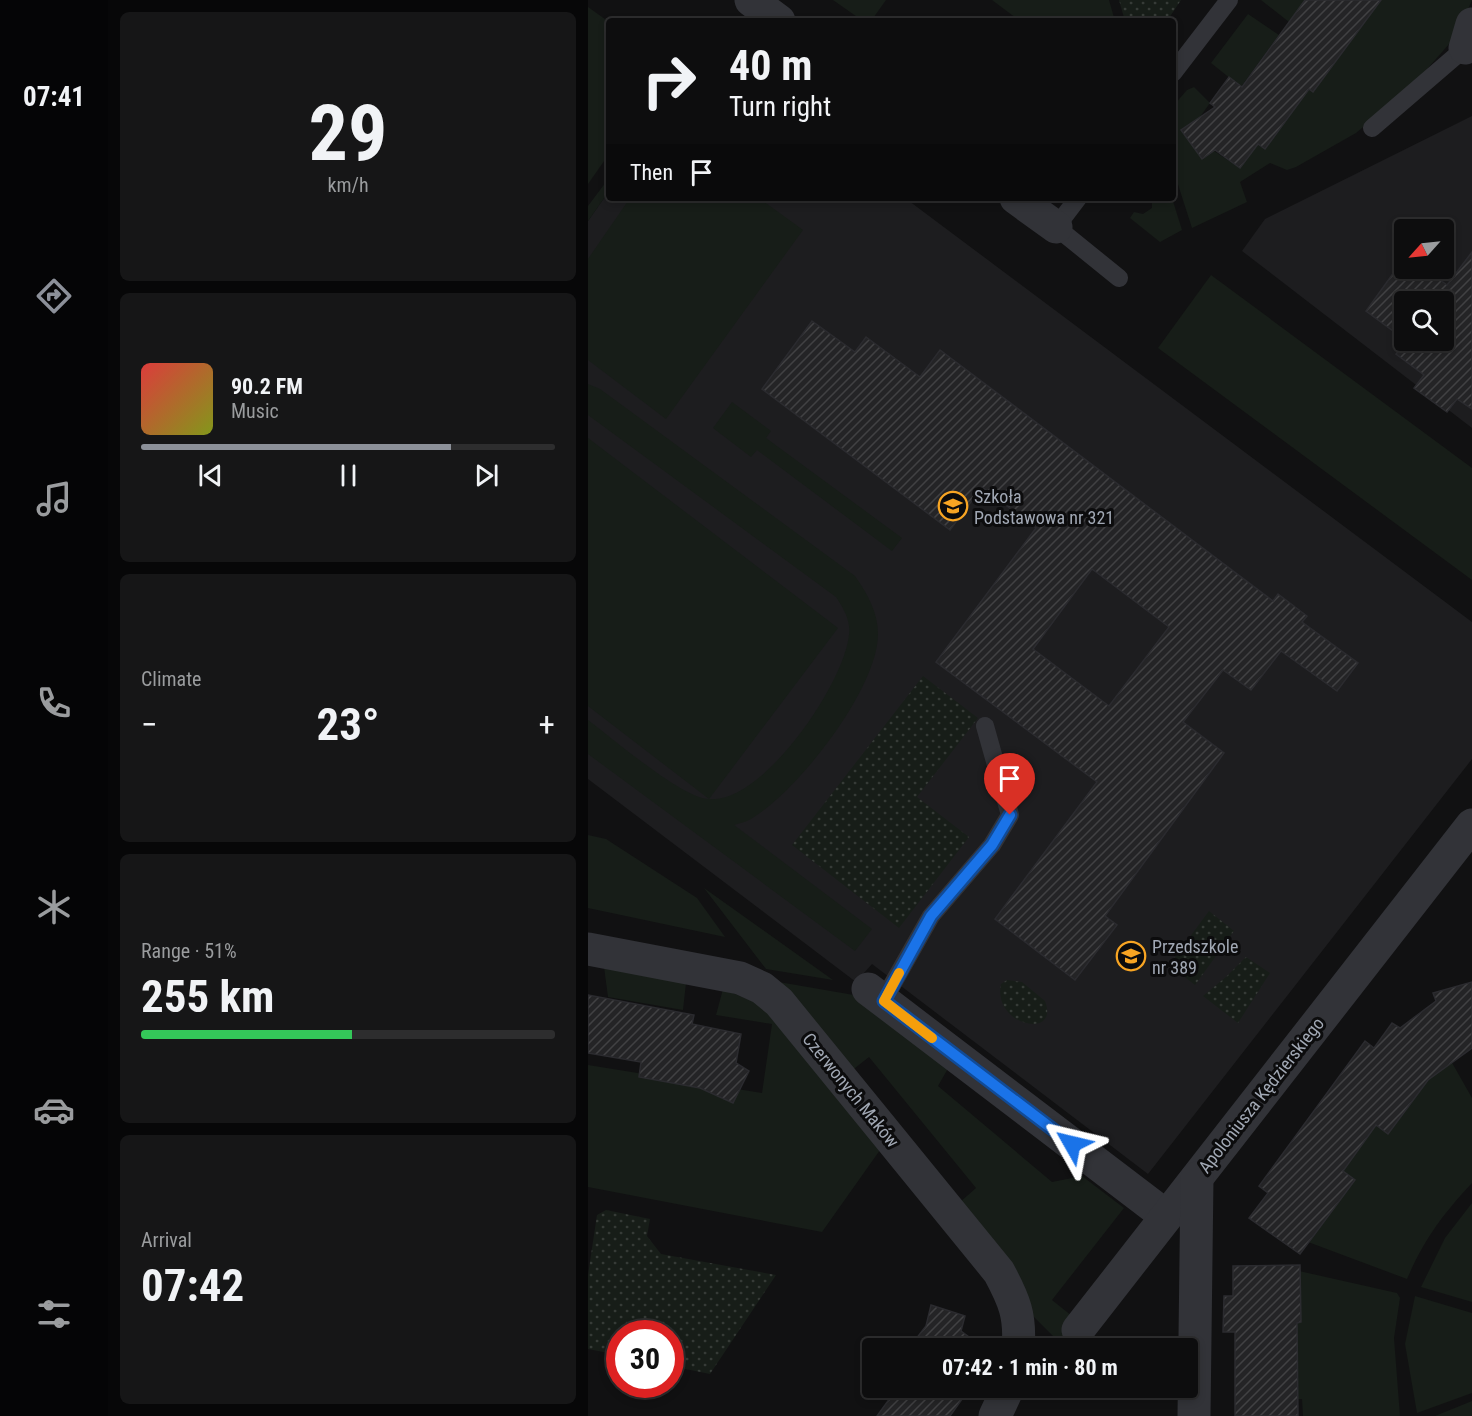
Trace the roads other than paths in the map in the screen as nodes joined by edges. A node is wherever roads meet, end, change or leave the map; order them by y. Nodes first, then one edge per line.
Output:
1 (751, 0) edge
2 (1229, 0) edge
3 (775, 18) edge
4 (1470, 42) edge
5 (1176, 69) edge
6 (1372, 128) dead end
7 (1020, 201) edge
8 (1076, 201) edge
9 (1056, 227) junction
10 (1119, 278) dead end
11 (985, 726) dead end
12 (1472, 825) edge
13 (588, 949) edge
14 (876, 995) joint
15 (1197, 1178) junction
16 (1166, 1216) junction
17 (1078, 1330) dead end
18 (1019, 1338) edge
19 (1003, 1398) edge
20 (995, 1416) edge
21 (1194, 1416) edge

1 - 3 street
2 - 5 lane
4 - 6 lane
7 - 9 street
8 - 9 lane
9 - 10 lane
11 - 14 lane
12 - 15 street, Apoloniusza Kędzierskiego
13 - 18 street, Czerwonych Maków
14 - 16 street
15 - 16 street
15 - 21 street, Apoloniusza Kędzierskiego
16 - 17 street
19 - 20 street

